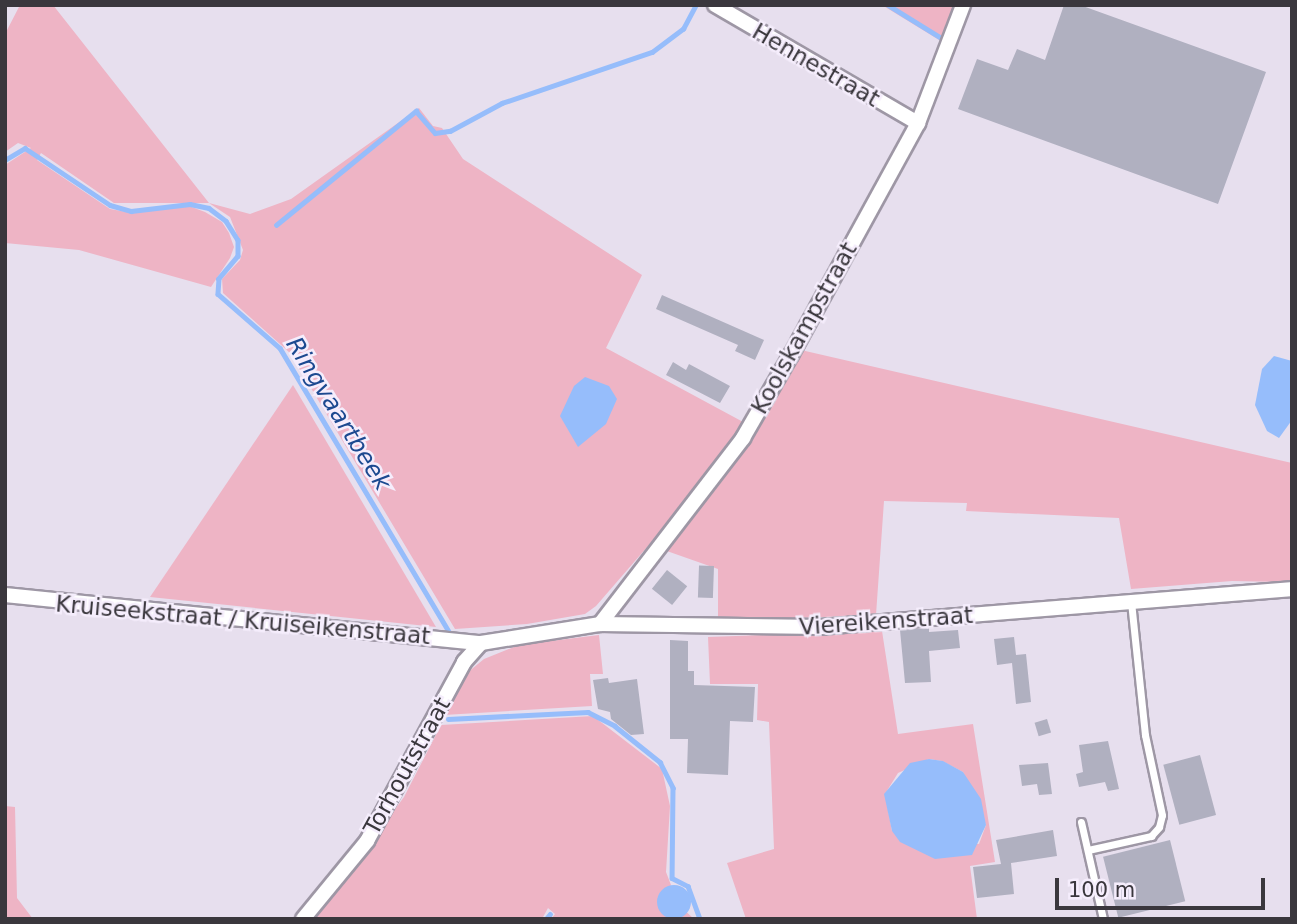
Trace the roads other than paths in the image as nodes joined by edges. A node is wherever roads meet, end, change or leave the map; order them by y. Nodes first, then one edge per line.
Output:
1 (715, 5) edge
2 (963, 5) edge
3 (918, 122) junction
4 (1292, 589) edge
5 (5, 596) edge
6 (1131, 601) junction
7 (600, 624) junction
8 (481, 643) junction
9 (1081, 822) dead end
10 (1087, 850) junction
11 (303, 919) edge
12 (1104, 919) edge

1 - 3 street, Hennestraat
2 - 3 street, Koolskampstraat
3 - 7 street, Koolskampstraat
4 - 6 street, Viereikenstraat
5 - 8 street, Kruiseekstraat / Kruiseikenstraat
6 - 7 street, Viereikenstraat
6 - 10 lane
7 - 8 street, Viereikenstraat
8 - 11 street, Torhoutstraat
9 - 10 lane
10 - 12 lane

